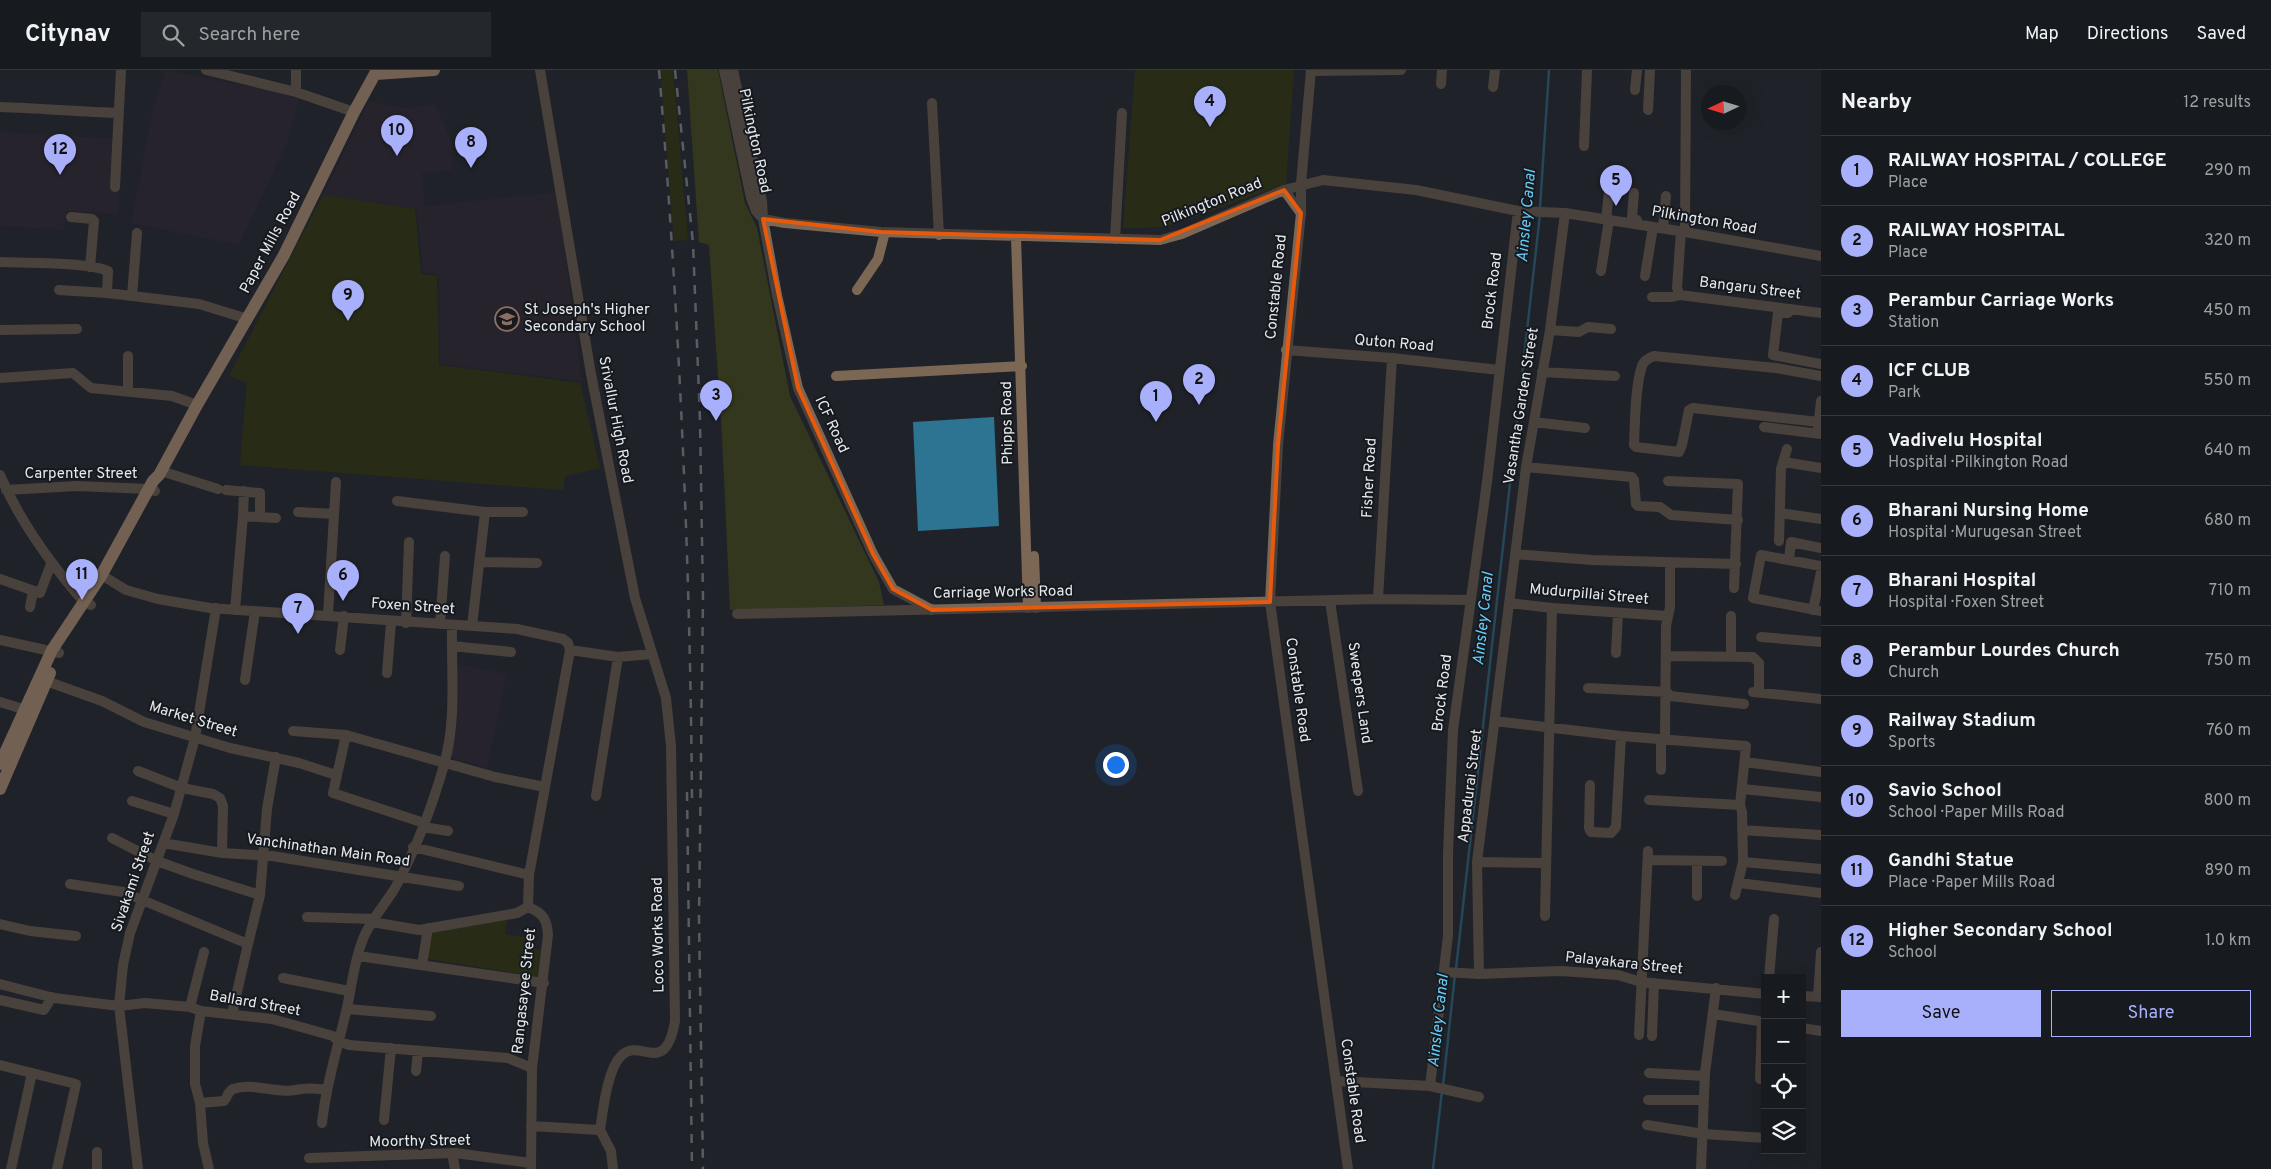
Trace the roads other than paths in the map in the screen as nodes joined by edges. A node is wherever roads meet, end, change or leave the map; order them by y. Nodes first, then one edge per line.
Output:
1 (121, 70) edge
2 (206, 70) edge
3 (296, 70) edge
4 (434, 70) edge
5 (540, 70) edge
6 (724, 70) edge
7 (733, 70) edge
8 (1311, 70) edge
9 (1400, 70) edge
10 (1442, 70) edge
11 (1495, 70) edge
12 (1587, 70) edge
13 (1637, 70) edge
14 (1650, 70) edge
15 (1686, 70) edge
16 (376, 72) edge
17 (1441, 84) dead end
18 (1493, 87) dead end
19 (1636, 90) dead end
20 (296, 92) junction
21 (932, 103) dead end
22 (0, 107) edge
23 (1648, 110) dead end
24 (354, 112) junction
25 (119, 113) junction
26 (1122, 113) dead end
27 (1584, 146) dead end
28 (1610, 182) dead end
29 (1301, 184) junction
30 (115, 187) dead end
31 (1284, 190) junction
32 (1634, 193) dead end
33 (1666, 196) dead end
34 (1518, 211) junction
35 (1301, 213) junction
36 (1565, 213) junction
37 (71, 216) dead end
38 (763, 219) junction
39 (1608, 220) junction
40 (1636, 224) junction
41 (1658, 228) junction
42 (884, 232) junction
43 (1683, 232) junction
44 (137, 233) dead end
45 (939, 235) junction
46 (1020, 237) junction
47 (1115, 239) junction
48 (1821, 256) edge
49 (0, 262) edge
50 (90, 267) junction
51 (1601, 271) dead end
52 (1645, 276) dead end
53 (59, 290) dead end
54 (857, 290) dead end
55 (108, 293) junction
56 (1680, 295) junction
57 (132, 296) junction
58 (1652, 296) dead end
59 (1821, 313) edge
60 (1821, 318) edge
61 (248, 319) junction
62 (77, 329) dead end
63 (1611, 329) dead end
64 (0, 330) edge
65 (1550, 330) junction
66 (1286, 350) junction
67 (128, 356) dead end
68 (1392, 358) junction
69 (1821, 364) edge
70 (1022, 366) junction
71 (1499, 370) junction
72 (1542, 372) junction
73 (836, 376) dead end
74 (1615, 376) dead end
75 (1821, 376) edge
76 (0, 378) edge
77 (128, 392) junction
78 (1821, 401) edge
79 (197, 405) junction
80 (1534, 422) junction
81 (1819, 422) junction
82 (1585, 428) dead end
83 (1764, 428) dead end
84 (1819, 434) edge
85 (1788, 449) dead end
86 (1784, 462) junction
87 (1526, 467) junction
88 (1821, 468) edge
89 (160, 473) junction
90 (0, 475) edge
91 (1668, 481) dead end
92 (336, 482) dead end
93 (6, 490) junction
94 (152, 490) junction
95 (244, 491) junction
96 (397, 502) dead end
97 (298, 512) dead end
98 (485, 512) junction
99 (523, 512) dead end
100 (1780, 513) junction
101 (334, 514) junction
102 (243, 516) junction
103 (260, 516) junction
104 (276, 518) dead end
105 (1738, 520) junction
106 (1821, 520) edge
107 (1779, 541) dead end
108 (409, 542) dead end
109 (1821, 548) edge
110 (1515, 554) junction
111 (445, 556) dead end
112 (1789, 559) junction
113 (480, 562) junction
114 (537, 563) dead end
115 (1670, 563) junction
116 (51, 564) junction
117 (1736, 564) junction
118 (1821, 566) edge
119 (1821, 572) edge
120 (0, 579) edge
121 (108, 579) junction
122 (1734, 588) dead end
123 (33, 591) junction
124 (1378, 599) junction
125 (1470, 600) junction
126 (1330, 601) junction
127 (1270, 602) junction
128 (87, 603) junction
129 (1509, 603) junction
130 (30, 607) dead end
131 (216, 608) junction
132 (1032, 608) junction
133 (1552, 608) junction
134 (235, 610) junction
135 (932, 610) junction
136 (1817, 610) edge
137 (255, 611) junction
138 (1618, 613) junction
139 (737, 614) dead end
140 (328, 615) junction
141 (344, 616) junction
142 (1667, 616) junction
143 (1731, 616) dead end
144 (392, 622) junction
145 (406, 622) junction
146 (440, 624) junction
147 (452, 626) junction
148 (472, 626) junction
149 (1761, 637) dead end
150 (0, 640) edge
151 (1821, 642) edge
152 (452, 646) junction
153 (55, 649) junction
154 (340, 650) dead end
155 (570, 650) junction
156 (511, 652) dead end
157 (1616, 653) dead end
158 (652, 654) junction
159 (1667, 656) junction
160 (1731, 656) junction
161 (618, 657) junction
162 (387, 673) dead end
163 (245, 680) dead end
164 (46, 681) junction
165 (1588, 688) dead end
166 (1667, 692) junction
167 (1821, 699) edge
168 (0, 702) edge
169 (1744, 704) dead end
170 (23, 709) junction
171 (1494, 721) junction
172 (1548, 728) junction
173 (294, 731) dead end
174 (346, 736) junction
175 (1621, 736) junction
176 (195, 738) junction
177 (1663, 739) junction
178 (4, 746) edge
179 (276, 757) junction
180 (1745, 762) junction
181 (445, 763) junction
182 (0, 764) edge
183 (1661, 770) dead end
184 (138, 771) dead end
185 (1821, 772) edge
186 (336, 774) junction
187 (1590, 785) dead end
188 (545, 787) junction
189 (182, 788) junction
190 (1742, 788) junction
191 (0, 789) edge
192 (1358, 791) dead end
193 (596, 796) dead end
194 (1821, 797) edge
195 (1649, 800) dead end
196 (132, 801) dead end
197 (1740, 805) junction
198 (174, 814) junction
199 (424, 825) junction
200 (1742, 830) junction
201 (448, 831) dead end
202 (1821, 835) edge
203 (112, 838) dead end
204 (163, 843) junction
205 (413, 848) junction
206 (222, 853) junction
207 (265, 855) junction
208 (157, 861) junction
209 (1722, 861) dead end
210 (1477, 862) junction
211 (1697, 862) junction
212 (1743, 862) junction
213 (1545, 863) junction
214 (1821, 869) edge
215 (401, 876) junction
216 (529, 876) junction
217 (1739, 883) junction
218 (70, 884) dead end
219 (459, 886) dead end
220 (1821, 893) edge
221 (260, 895) junction
222 (1735, 895) dead end
223 (1696, 896) dead end
224 (143, 900) junction
225 (528, 907) junction
226 (1545, 916) dead end
227 (307, 917) dead end
228 (373, 920) junction
229 (1774, 920) dead end
230 (0, 924) edge
231 (428, 928) junction
232 (76, 936) dead end
233 (248, 944) junction
234 (204, 952) dead end
235 (1821, 952) edge
236 (358, 956) junction
237 (422, 966) junction
238 (1444, 972) junction
239 (1479, 974) junction
240 (1769, 974) edge
241 (283, 978) dead end
242 (1641, 982) junction
243 (544, 983) junction
244 (1654, 983) junction
245 (0, 984) edge
246 (1716, 988) junction
247 (349, 991) junction
248 (1761, 994) edge
249 (1806, 996) edge
250 (52, 997) junction
251 (1819, 997) edge
252 (0, 1000) edge
253 (119, 1006) junction
254 (190, 1007) junction
255 (347, 1009) junction
256 (202, 1011) junction
257 (232, 1014) junction
258 (1713, 1014) junction
259 (432, 1016) dead end
260 (1761, 1022) edge
261 (1806, 1029) edge
262 (1821, 1031) edge
263 (1639, 1035) dead end
264 (1652, 1036) dead end
265 (338, 1041) junction
266 (391, 1048) junction
267 (418, 1052) junction
268 (1761, 1060) edge
269 (0, 1065) edge
270 (532, 1068) junction
271 (416, 1071) dead end
272 (32, 1073) junction
273 (1649, 1073) dead end
274 (1704, 1076) junction
275 (1760, 1079) dead end
276 (1336, 1081) junction
277 (1438, 1087) junction
278 (326, 1090) junction
279 (1478, 1097) dead end
280 (1648, 1100) dead end
281 (1704, 1100) junction
282 (200, 1103) junction
283 (384, 1120) dead end
284 (322, 1123) dead end
285 (1647, 1125) dead end
286 (531, 1126) junction
287 (600, 1130) junction
288 (1704, 1134) junction
289 (1761, 1138) edge
290 (97, 1152) dead end
291 (452, 1153) junction
292 (309, 1158) dead end
293 (531, 1166) edge
294 (11, 1169) edge
295 (57, 1169) edge
296 (97, 1169) edge
297 (138, 1169) edge
298 (209, 1169) edge
299 (455, 1169) edge
300 (613, 1169) edge
301 (1348, 1169) edge
302 (1701, 1169) edge

1 - 25 street
2 - 20 street
3 - 20 street
4 - 16 main road, Paper Mills Road
5 - 158 street, Srivallur High Road
6 - 38 street, Pilkington Road
7 - 38 street
8 - 9 street
8 - 29 street, Constable Road
10 - 17 street
11 - 18 street
12 - 27 street
13 - 19 street
14 - 23 street
15 - 43 street, Bangaru Street
16 - 24 main road, Paper Mills Road
20 - 24 street
21 - 45 street
22 - 25 street
24 - 61 main road, Paper Mills Road
25 - 30 street
26 - 47 street
28 - 39 street
29 - 31 street, Pilkington Road
29 - 34 street, Pilkington Road
29 - 35 street, Constable Road
31 - 35 street
31 - 47 street, Pilkington Road
32 - 40 street
33 - 41 street
34 - 36 street, Pilkington Road
34 - 71 street, Brock Road
35 - 66 street, Constable Road
36 - 39 street, Pilkington Road
36 - 65 street, Vasantha Garden Street
37 - 50 street
38 - 42 street, Pilkington Road
38 - 135 street, ICF Road
39 - 40 street, Pilkington Road
39 - 51 street
40 - 41 street, Pilkington Road
41 - 43 street, Pilkington Road
41 - 52 street
42 - 45 street, Pilkington Road
42 - 54 street
43 - 48 street, Pilkington Road
43 - 56 street, Bangaru Street
44 - 57 street
45 - 46 street, Pilkington Road
46 - 47 street, Pilkington Road
46 - 70 street, Phipps Road
46 - 132 street, Phipps Road
49 - 50 street
50 - 55 street
53 - 55 street
55 - 57 street
56 - 58 street
56 - 59 street, Bangaru Street
57 - 61 street
60 - 69 street
61 - 79 main road, Paper Mills Road
62 - 64 street
63 - 65 street
65 - 72 street, Vasantha Garden Street
66 - 68 street, Quton Road
66 - 127 street, Constable Road
67 - 77 street
68 - 71 street, Quton Road
68 - 124 street, Fisher Road
70 - 73 street
70 - 132 street, Phipps Road
71 - 125 street, Brock Road
72 - 74 street
72 - 80 street, Vasantha Garden Street
75 - 81 street
76 - 77 street
77 - 79 street
78 - 81 street
79 - 89 main road, Paper Mills Road
80 - 82 street
80 - 87 street, Vasantha Garden Street
81 - 84 street
83 - 84 street
85 - 86 street
86 - 88 street
86 - 100 street
87 - 105 street
87 - 110 street, Vasantha Garden Street
89 - 94 main road, Paper Mills Road
89 - 95 street
90 - 93 street
91 - 105 street
92 - 101 street
93 - 94 street, Carpenter Street
93 - 116 street
94 - 121 main road, Paper Mills Road
94 - 128 main road, Paper Mills Road
95 - 102 street
95 - 103 street
96 - 98 street
97 - 101 street
98 - 99 street
98 - 113 street
100 - 106 street
100 - 107 street
101 - 140 street
102 - 103 street
102 - 134 street
103 - 104 street
105 - 117 street
108 - 145 street
109 - 112 street
110 - 115 street
110 - 129 street, Vasantha Garden Street
111 - 146 street
112 - 118 street
112 - 136 street
113 - 114 street
113 - 148 street
115 - 117 street
115 - 142 street
116 - 123 street
116 - 128 street
117 - 122 street
119 - 136 street
120 - 123 street
121 - 128 main road, Paper Mills Road
121 - 131 street, Foxen Street
123 - 130 street
124 - 125 street
124 - 126 street
125 - 238 street, Brock Road
126 - 127 street
126 - 192 street, Sweepers Land
127 - 132 street, Carriage Works Road
127 - 276 street, Constable Road
128 - 153 main road, Paper Mills Road
129 - 133 street, Mudurpillai Street
129 - 171 street, Appadurai Street
131 - 134 street, Foxen Street
131 - 176 street, Sivakami Street
132 - 135 street, Carriage Works Road
133 - 138 street, Mudurpillai Street
133 - 172 street
134 - 137 street, Foxen Street
135 - 139 street, Carriage Works Road
137 - 140 street, Foxen Street
137 - 163 street
138 - 142 street, Mudurpillai Street
138 - 157 street
140 - 141 street, Foxen Street
141 - 144 street, Foxen Street
141 - 154 street
142 - 159 street
143 - 160 street
144 - 145 street, Foxen Street
144 - 162 street
145 - 146 street, Foxen Street
146 - 147 street, Foxen Street
147 - 148 street, Foxen Street
147 - 152 street
148 - 155 street, Foxen Street
149 - 151 street
150 - 153 street
152 - 156 street
152 - 181 street
153 - 164 main road, Paper Mills Road
153 - 170 main road
155 - 161 street, Foxen Street
155 - 188 street, Rangasayee Street
158 - 161 street, Foxen Street
158 - 287 street, Loco Works Road
159 - 160 street
159 - 166 street
160 - 167 street
161 - 193 street
164 - 176 street, Market Street
164 - 191 main road, Paper Mills Road
165 - 166 street
166 - 169 street
166 - 177 street
168 - 170 street
170 - 178 main road
171 - 172 street
171 - 210 street, Appadurai Street
172 - 175 street
172 - 213 street
173 - 174 street
174 - 181 street
174 - 186 street
175 - 177 street
175 - 187 street
176 - 179 street, Market Street
176 - 189 street, Sivakami Street
177 - 180 street
177 - 183 street
178 - 182 main road
179 - 186 street, Market Street
179 - 207 street
180 - 185 street
180 - 190 street
181 - 188 street
181 - 199 street
184 - 189 street
186 - 199 street
188 - 216 street, Rangasayee Street
189 - 198 street, Sivakami Street
189 - 206 street
190 - 194 street
190 - 197 street
195 - 197 street
196 - 198 street
197 - 200 street
198 - 204 street, Sivakami Street
199 - 201 street
199 - 205 street
200 - 202 street
200 - 212 street
203 - 208 street
204 - 206 street, Vanchinathan Main Road
204 - 208 street, Sivakami Street
205 - 215 street
205 - 216 street
206 - 207 street, Vanchinathan Main Road
207 - 215 street, Vanchinathan Main Road
207 - 221 street
208 - 221 street
208 - 224 street, Sivakami Street
209 - 211 street
210 - 213 street
210 - 239 street, Appadurai Street
211 - 223 street
211 - 242 street
212 - 214 street
212 - 217 street
213 - 226 street
215 - 219 street, Vanchinathan Main Road
215 - 228 street
216 - 225 street, Rangasayee Street
217 - 220 street
217 - 222 street
218 - 224 street
221 - 233 street
224 - 233 street
224 - 253 street, Sivakami Street
225 - 231 street
225 - 243 street, Rangasayee Street
227 - 228 street
228 - 231 street
228 - 236 street
229 - 240 street
230 - 232 street
231 - 237 street
233 - 257 street
234 - 254 street
235 - 251 street
236 - 237 street
236 - 247 street
237 - 243 street
238 - 239 street, Palayakara Street
238 - 277 street, Brock Road
239 - 242 street, Palayakara Street
241 - 247 street
242 - 244 street, Palayakara Street
242 - 263 street
243 - 270 street, Rangasayee Street
244 - 246 street, Palayakara Street
244 - 264 street
245 - 250 street, Ballard Street
246 - 248 street, Palayakara Street
246 - 258 street
247 - 255 street
249 - 251 street
250 - 252 street
250 - 253 street, Ballard Street
253 - 254 street, Ballard Street
253 - 297 street, Sivakami Street
254 - 256 street, Ballard Street
255 - 259 street
255 - 265 street
256 - 257 street, Ballard Street
256 - 282 street
257 - 265 street, Ballard Street
258 - 260 street
258 - 274 street
261 - 262 street
265 - 266 street, Ballard Street
265 - 278 street
266 - 267 street, Ballard Street
266 - 283 street
267 - 270 street, Ballard Street
267 - 271 street
268 - 275 street
269 - 272 street
270 - 286 street, Rangasayee Street
272 - 294 street
272 - 295 street
273 - 274 street
274 - 281 street
276 - 277 street
276 - 301 street, Constable Road
277 - 279 street
278 - 282 street
278 - 284 street
280 - 281 street
281 - 288 street
282 - 298 street
285 - 288 street
286 - 287 street
286 - 293 street, Rangasayee Street
287 - 300 street
288 - 289 street
288 - 302 street
290 - 296 street
291 - 292 street, Moorthy Street
291 - 293 street, Moorthy Street
291 - 299 street

